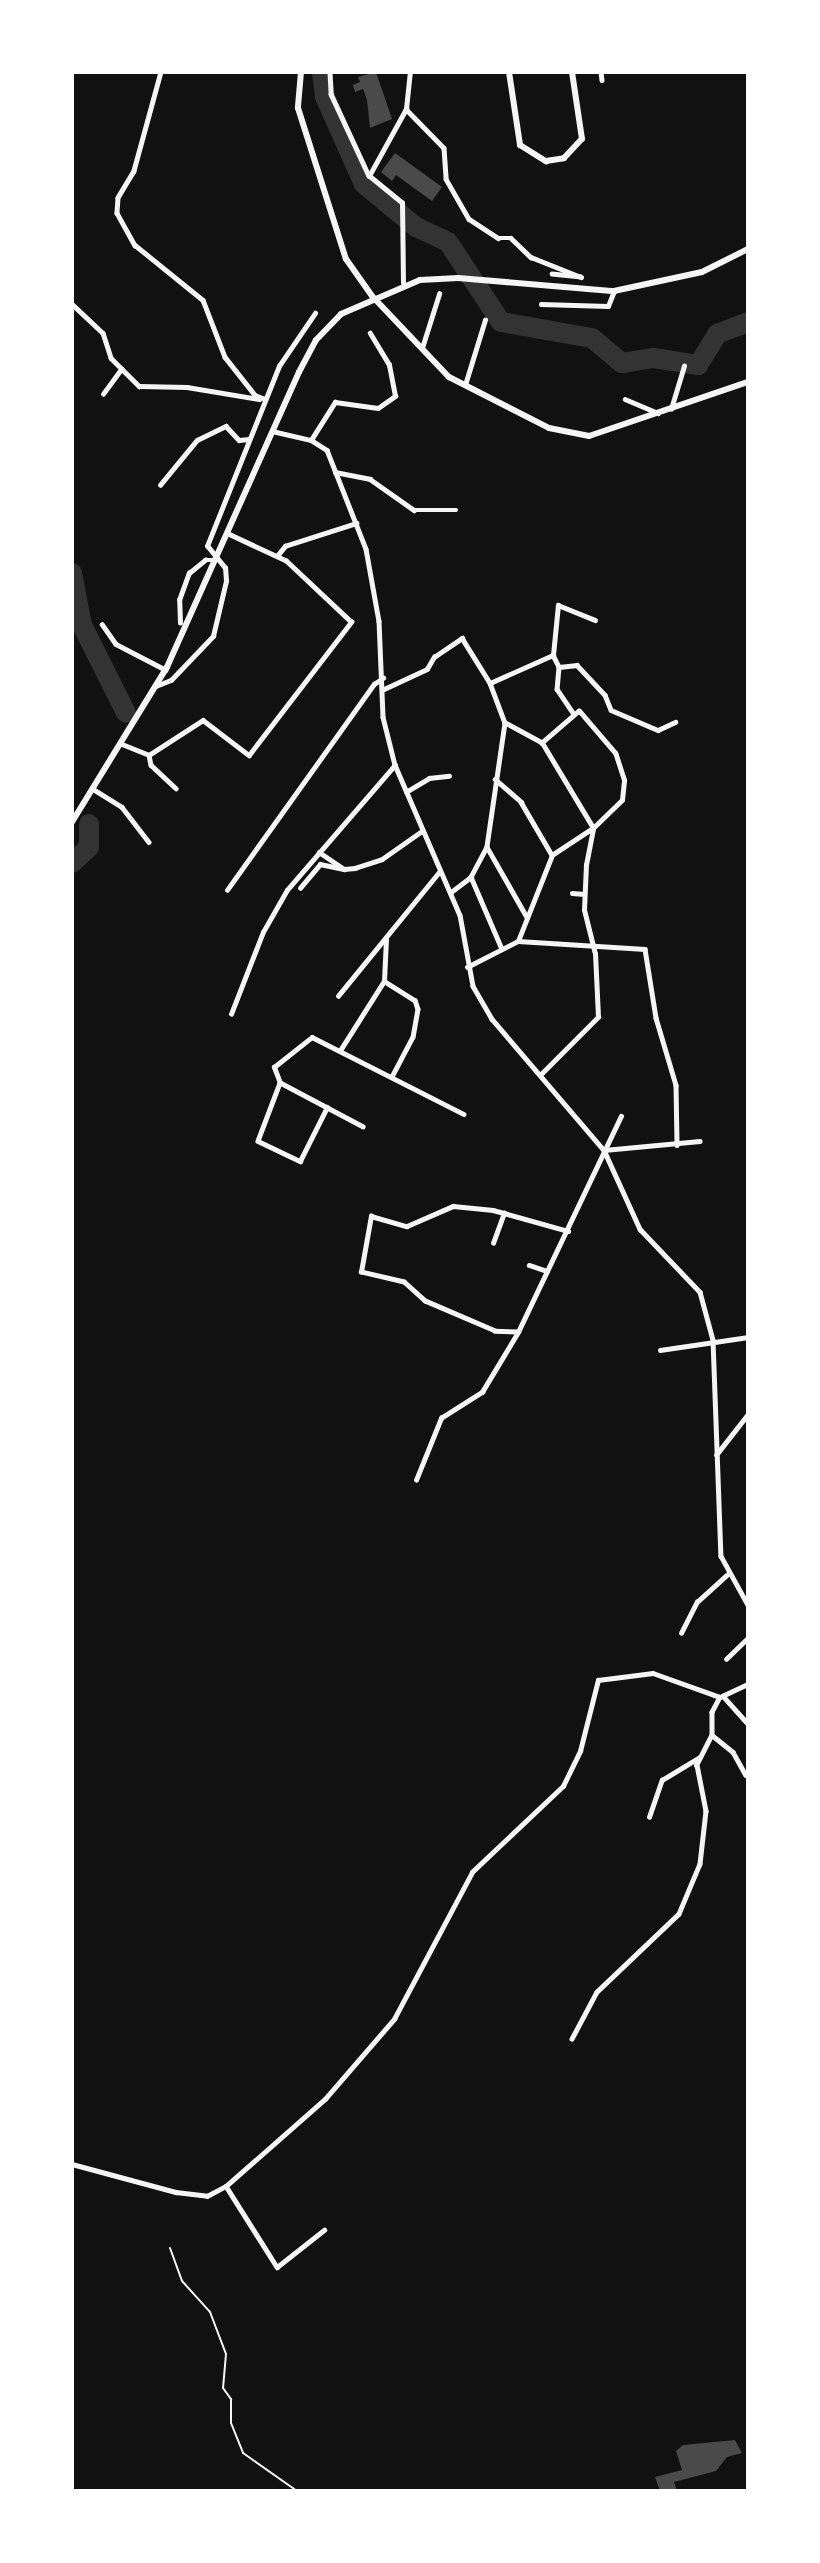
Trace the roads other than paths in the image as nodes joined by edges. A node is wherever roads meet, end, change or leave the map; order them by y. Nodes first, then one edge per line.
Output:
1 (161, 72) edge
2 (301, 72) edge
3 (330, 72) edge
4 (410, 72) edge
5 (509, 72) edge
6 (572, 72) edge
7 (601, 72) edge
8 (602, 80) dead end
9 (406, 109) junction
10 (369, 176) junction
11 (748, 249) edge
12 (552, 274) dead end
13 (403, 283) junction
14 (614, 291) junction
15 (439, 294) dead end
16 (372, 296) junction
17 (72, 304) edge
18 (541, 304) dead end
19 (315, 313) dead end
20 (485, 320) dead end
21 (370, 333) dead end
22 (422, 348) junction
23 (684, 366) dead end
24 (121, 369) junction
25 (748, 382) edge
26 (465, 385) junction
27 (103, 394) dead end
28 (265, 399) junction
29 (625, 399) dead end
30 (671, 409) junction
31 (659, 414) junction
32 (272, 431) junction
33 (249, 439) junction
34 (311, 440) junction
35 (335, 472) junction
36 (160, 485) dead end
37 (456, 510) dead end
38 (356, 523) junction
39 (228, 534) junction
40 (277, 556) junction
41 (217, 560) junction
42 (595, 620) dead end
43 (180, 623) dead end
44 (102, 624) dead end
45 (553, 655) junction
46 (559, 667) junction
47 (166, 670) junction
48 (383, 678) junction
49 (490, 683) junction
50 (156, 686) junction
51 (384, 688) junction
52 (573, 713) junction
53 (505, 723) junction
54 (675, 723) dead end
55 (543, 743) junction
56 (122, 744) junction
57 (149, 755) junction
58 (395, 765) junction
59 (449, 776) dead end
60 (495, 779) junction
61 (176, 788) dead end
62 (93, 789) junction
63 (406, 792) junction
64 (72, 822) edge
65 (593, 828) junction
66 (422, 831) junction
67 (149, 842) dead end
68 (487, 847) junction
69 (319, 852) junction
70 (552, 855) junction
71 (344, 869) junction
72 (439, 872) junction
73 (471, 877) junction
74 (300, 888) dead end
75 (227, 890) dead end
76 (451, 892) junction
77 (572, 893) dead end
78 (584, 894) junction
79 (527, 917) junction
80 (386, 939) junction
81 (518, 941) junction
82 (591, 944) junction
83 (502, 950) junction
84 (467, 967) junction
85 (384, 981) junction
86 (338, 996) dead end
87 (231, 1014) dead end
88 (341, 1049) junction
89 (540, 1075) junction
90 (392, 1077) junction
91 (280, 1083) junction
92 (327, 1107) junction
93 (464, 1114) dead end
94 (621, 1116) dead end
95 (363, 1127) dead end
96 (700, 1141) dead end
97 (677, 1145) junction
98 (604, 1150) junction
99 (504, 1213) junction
100 (568, 1231) junction
101 (493, 1243) dead end
102 (529, 1264) dead end
103 (548, 1271) junction
104 (518, 1332) junction
105 (748, 1337) edge
106 (713, 1340) junction
107 (660, 1350) dead end
108 (748, 1414) edge
109 (716, 1455) junction
110 (417, 1480) dead end
111 (729, 1573) junction
112 (748, 1605) edge
113 (681, 1633) dead end
114 (748, 1638) edge
115 (726, 1659) dead end
116 (748, 1684) edge
117 (721, 1696) junction
118 (748, 1724) edge
119 (712, 1735) junction
120 (700, 1757) junction
121 (746, 1775) dead end
122 (649, 1817) dead end
123 (572, 2039) dead end
124 (72, 2164) edge
125 (226, 2186) junction
126 (324, 2230) dead end

1 - 28 street
2 - 16 street
3 - 10 street
4 - 9 street
5 - 6 street
7 - 8 street
9 - 10 street
9 - 12 street
10 - 13 street
11 - 14 street
13 - 14 street
13 - 16 street
14 - 18 street
15 - 22 street
16 - 22 street
16 - 32 street
17 - 24 street
19 - 28 street
20 - 26 street
21 - 34 street
22 - 26 street
23 - 30 street
24 - 27 street
24 - 28 street
25 - 30 street
26 - 31 street
28 - 33 street
29 - 31 street
30 - 31 street
32 - 34 street
32 - 39 street
33 - 36 street
33 - 41 street
34 - 35 street
35 - 37 street
35 - 38 street
38 - 40 street
38 - 48 street
39 - 40 street
39 - 41 street
40 - 57 street
41 - 43 street
41 - 47 street
41 - 50 street
42 - 45 street
44 - 47 street
45 - 46 street
45 - 49 street
46 - 52 street
46 - 54 street
47 - 50 street
48 - 51 street
48 - 75 street
49 - 51 street
49 - 53 street
50 - 56 street
51 - 58 street
52 - 55 street
52 - 65 street
53 - 55 street
53 - 60 street
55 - 65 street
56 - 57 street
56 - 62 street
57 - 61 street
58 - 63 street
58 - 69 street
59 - 63 street
60 - 68 street
60 - 70 street
62 - 64 street
62 - 67 street
63 - 66 street
65 - 70 street
65 - 78 street
66 - 71 street
66 - 72 street
68 - 73 street
68 - 79 street
69 - 71 street
69 - 87 street
70 - 79 street
71 - 74 street
72 - 76 street
72 - 80 street
73 - 76 street
73 - 83 street
76 - 84 street
77 - 78 street
78 - 82 street
79 - 81 street
80 - 85 street
80 - 86 street
81 - 82 street
81 - 83 street
82 - 89 street
82 - 97 street
83 - 84 street
84 - 89 street
85 - 88 street
85 - 90 street
88 - 90 street
88 - 91 street
89 - 98 street
90 - 93 street
91 - 92 street
91 - 92 street
92 - 95 street
94 - 98 street
96 - 97 street
97 - 98 street
98 - 100 street
98 - 106 street
99 - 100 street
99 - 101 street
99 - 104 street
100 - 103 street
102 - 103 street
103 - 104 street
104 - 110 street
105 - 106 street
106 - 107 street
106 - 109 street
108 - 109 street
109 - 111 street
111 - 112 street
111 - 113 street
114 - 115 street
116 - 117 street
117 - 118 street
117 - 119 street
117 - 125 street
119 - 120 street
119 - 121 street
120 - 122 street
120 - 123 street
124 - 125 street
125 - 126 street

